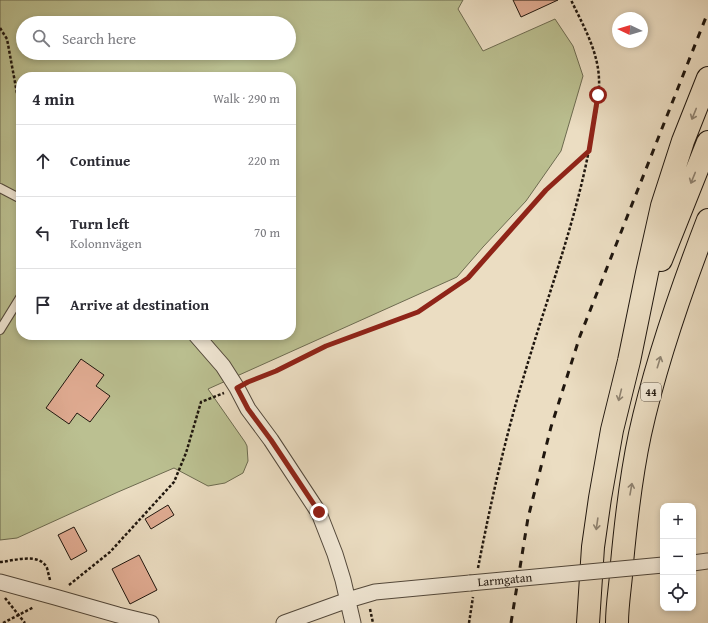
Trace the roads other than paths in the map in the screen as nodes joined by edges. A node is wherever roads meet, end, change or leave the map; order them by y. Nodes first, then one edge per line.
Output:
1 (708, 78) edge
2 (708, 142) edge
3 (0, 188) edge
4 (16, 196) edge
5 (708, 220) edge
6 (708, 238) edge
7 (692, 261) junction
8 (16, 304) edge
9 (0, 330) edge
10 (200, 340) edge
11 (629, 361) junction
12 (708, 561) edge
13 (696, 562) edge
14 (660, 565) edge
15 (0, 582) edge
16 (348, 600) junction
17 (151, 623) edge
18 (284, 623) edge
19 (353, 623) edge
20 (588, 623) edge
21 (617, 623) edge

1 -> 11 highway
2 -> 11 highway, 44
3 - 4 lane
5 - 7 highway, 44
6 - 7 highway
21 -> 7 highway, 44
8 - 9 lane
10 - 16 street
11 -> 20 highway, 44
12 - 13 street
14 - 16 street, Larmgatan, bridge
15 - 17 street
16 - 18 street, Larmgatan
16 - 19 street

